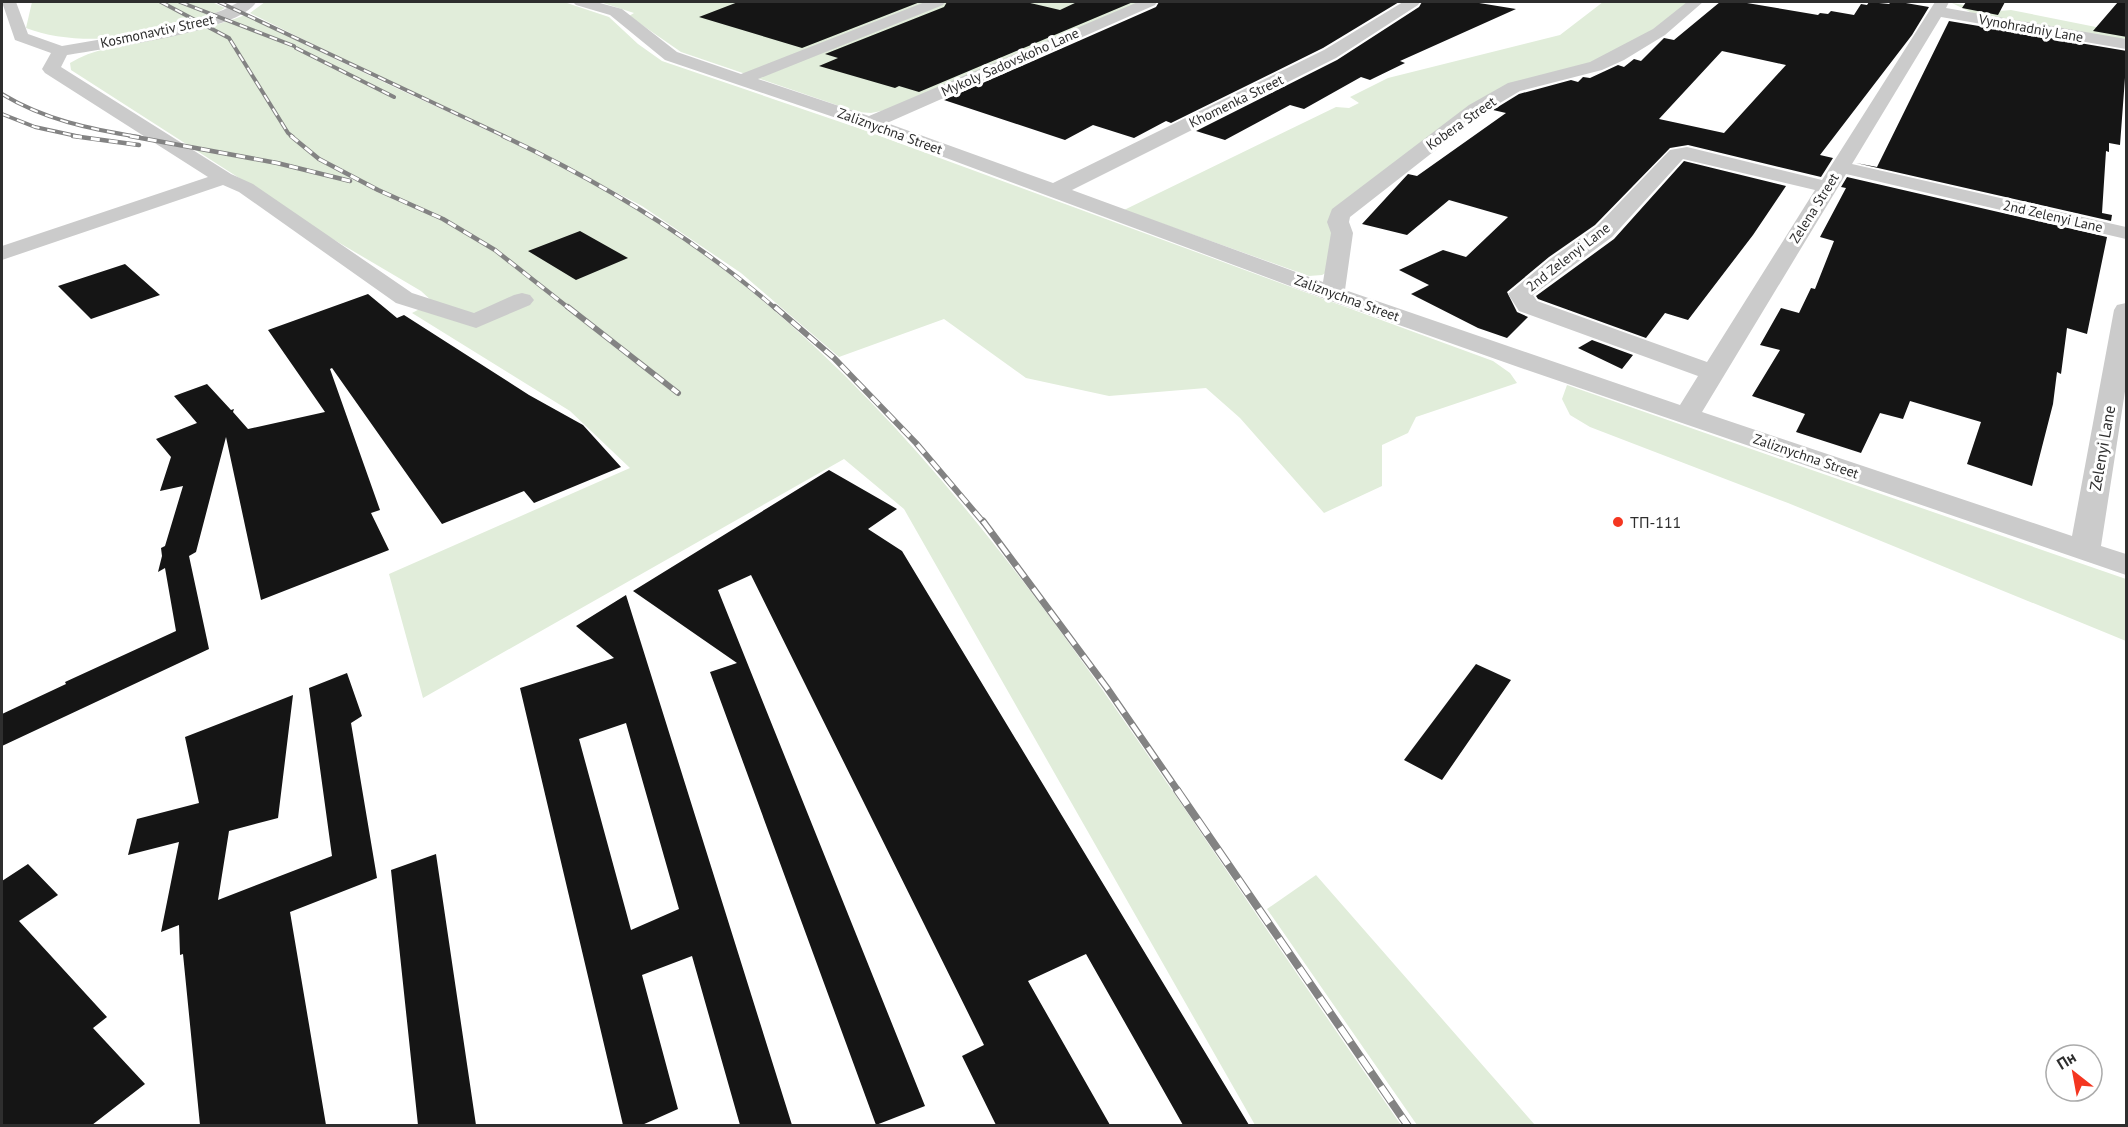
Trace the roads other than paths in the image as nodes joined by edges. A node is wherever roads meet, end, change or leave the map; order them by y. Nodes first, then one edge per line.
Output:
1 (9, 2) edge
2 (249, 2) edge
3 (581, 2) edge
4 (938, 2) edge
5 (1150, 2) edge
6 (1413, 2) edge
7 (1696, 2) edge
8 (1939, 6) edge
9 (2127, 44) edge
10 (61, 51) junction
11 (740, 80) junction
12 (870, 123) junction
13 (1840, 167) junction
14 (224, 178) junction
15 (1827, 187) junction
16 (1054, 191) junction
17 (2127, 233) edge
18 (2, 253) edge
19 (1334, 294) junction
20 (522, 300) dead end
21 (2127, 310) edge
22 (1711, 372) junction
23 (1686, 416) junction
24 (2085, 551) junction
25 (2127, 565) edge

1 - 10 street
2 - 10 street, Kosmonavtiv Street
3 - 11 street, Zaliznychna Street
4 - 11 street
5 - 12 street, Mykoly Sadovskoho Lane
6 - 16 street, Khomenka Street
7 - 19 street, Kobera Street
8 - 9 street, Vynohradniy Lane
8 - 13 street, Zelena Street
10 - 14 street
11 - 12 street, Zaliznychna Street
12 - 16 street, Zaliznychna Street
13 - 15 street, Zelena Street
13 - 17 street, 2nd Zelenyi Lane
14 - 18 street
14 - 20 street
15 - 22 street, Zelena Street
15 - 22 street, 2nd Zelenyi Lane
16 - 19 street, Zaliznychna Street
19 - 23 street, Zaliznychna Street
21 - 24 street, Zelenyi Lane
22 - 23 street, Zelena Street
23 - 24 street, Zaliznychna Street
24 - 25 street, Zaliznychna Street

